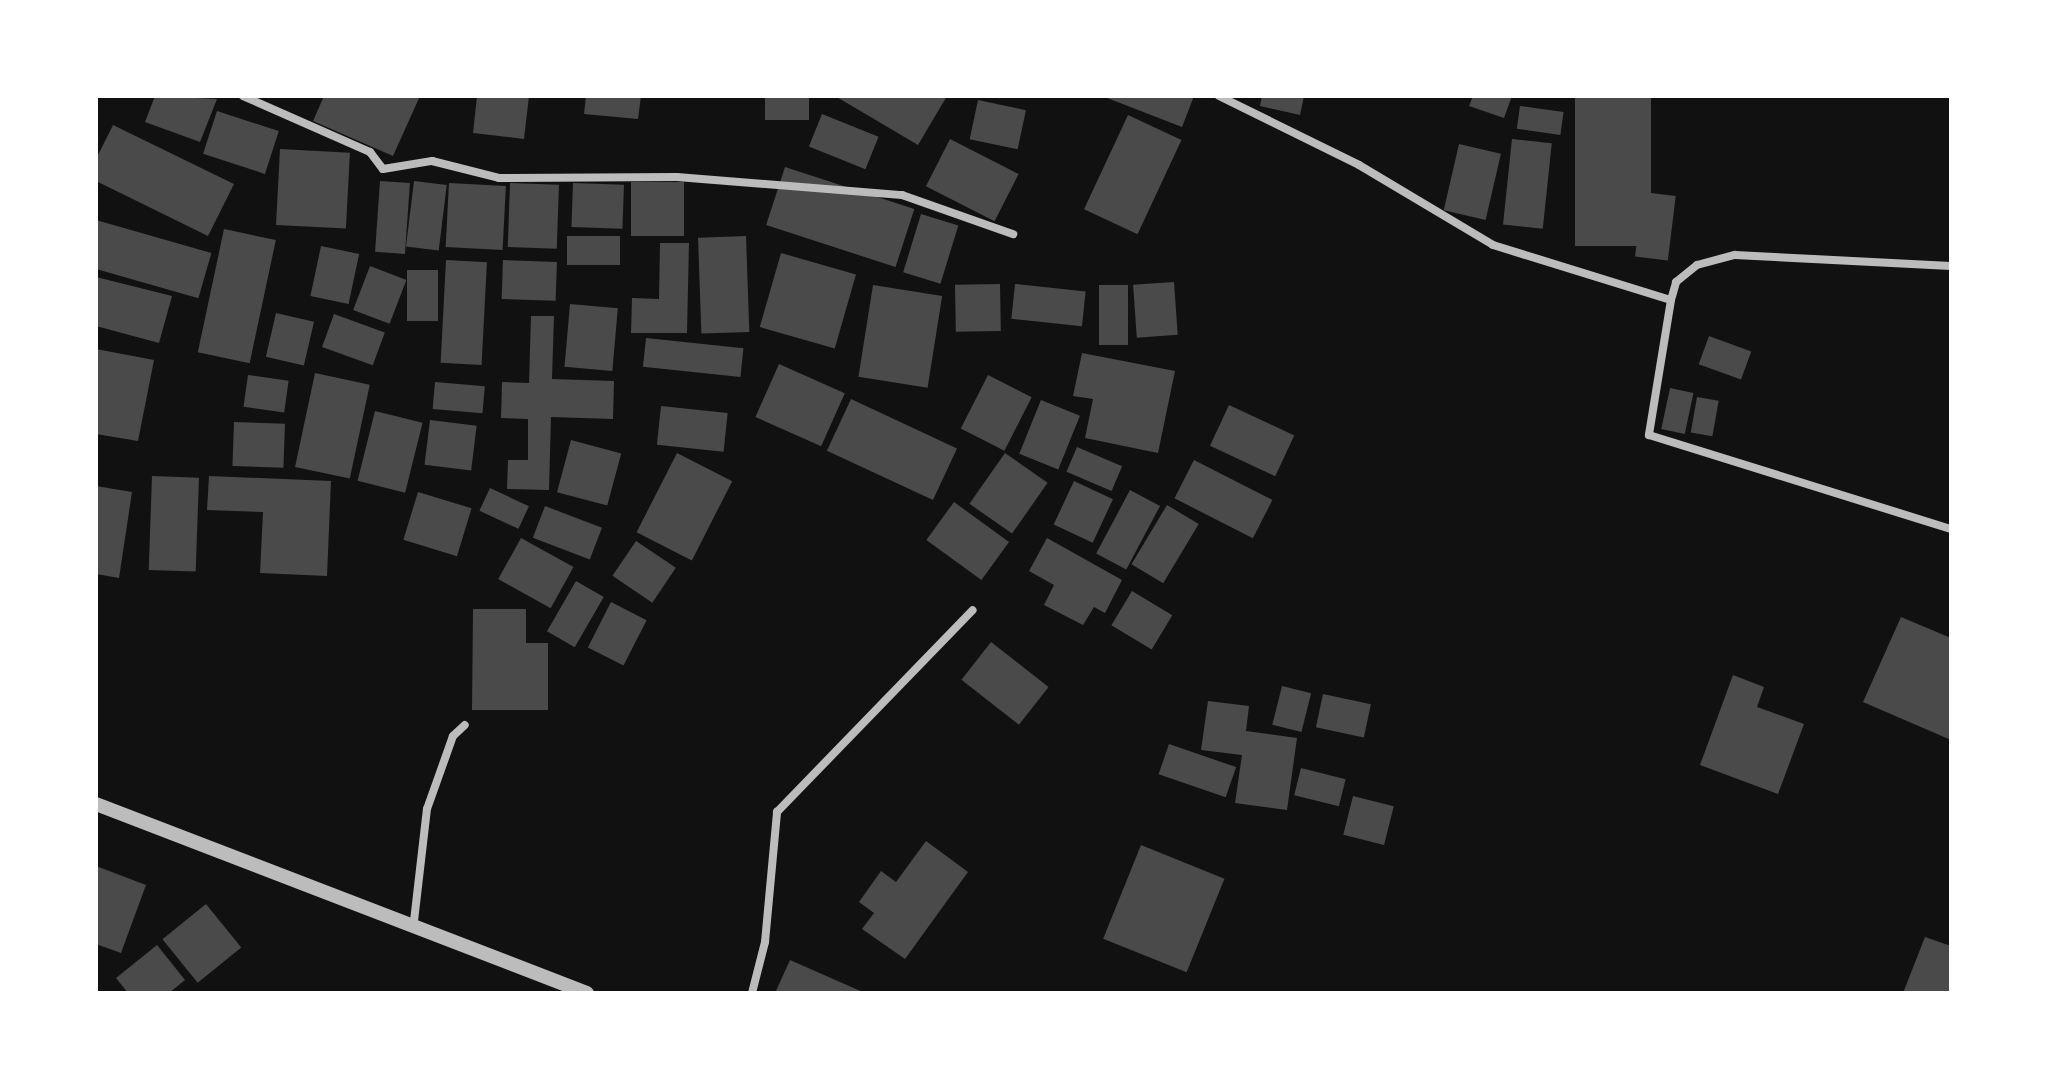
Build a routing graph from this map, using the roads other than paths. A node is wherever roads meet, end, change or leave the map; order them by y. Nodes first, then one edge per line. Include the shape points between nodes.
1 (243, 96) edge
2 (1219, 96) edge
3 (1013, 234) dead end
4 (1951, 266) edge
5 (1671, 300) junction
6 (1951, 529) edge
7 (973, 610) dead end
8 (465, 725) dead end
9 (96, 804) edge
10 (414, 921) junction
11 (587, 993) edge
12 (752, 993) edge

1 - 3 street via 370,152 383,169 405,171 432,161 499,178 677,177 902,195
2 - 5 street via 1359,165 1493,245
4 - 5 street via 1735,255 1697,265 1676,282
5 - 6 street via 1649,435
7 - 12 street via 777,812
8 - 10 street via 453,736 427,809
9 - 10 street
10 - 11 street

